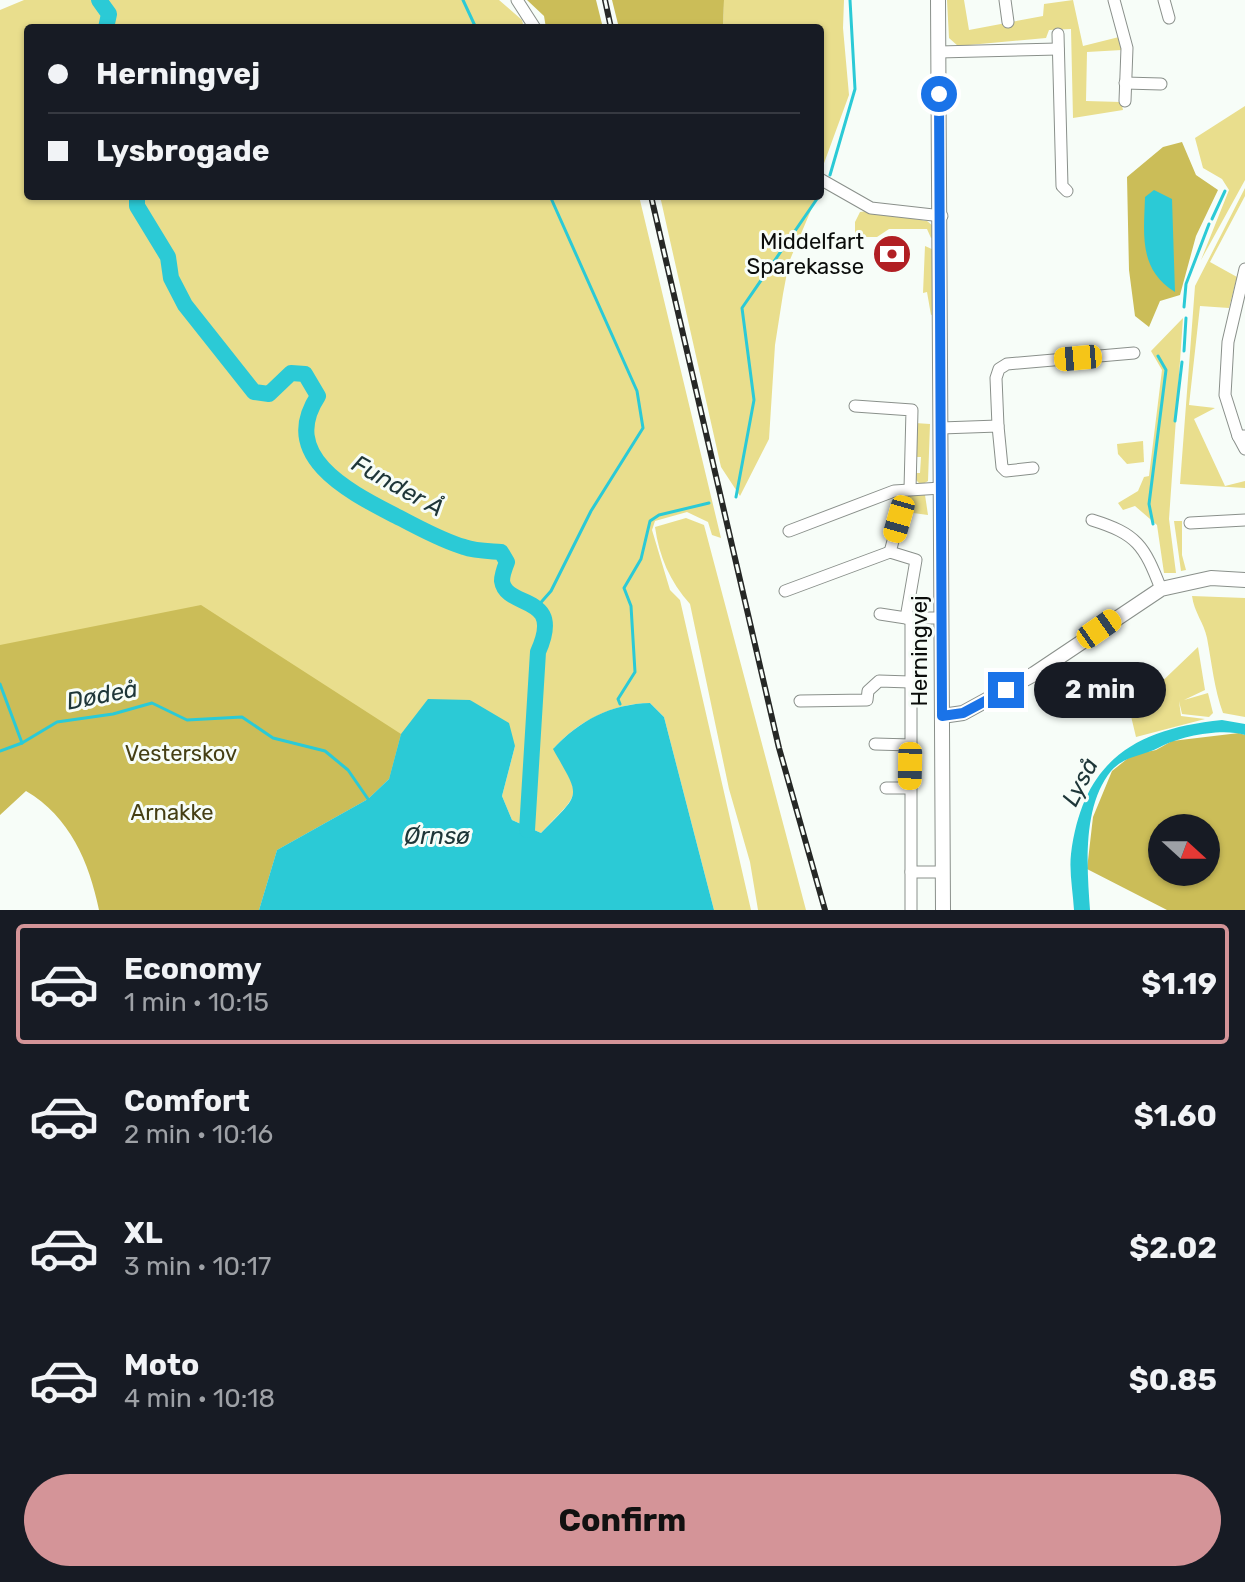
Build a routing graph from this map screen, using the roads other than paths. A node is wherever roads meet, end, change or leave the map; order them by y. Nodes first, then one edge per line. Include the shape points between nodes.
1 (517, 0) edge
2 (938, 0) edge
3 (1005, 0) edge
4 (1114, 0) edge
5 (1164, 0) edge
6 (1169, 18) dead end
7 (1008, 22) dead end
8 (532, 24) edge
9 (1058, 34) dead end
10 (1058, 49) junction
11 (939, 52) junction
12 (1125, 83) junction
13 (1161, 84) dead end
14 (1125, 101) dead end
15 (824, 181) edge
16 (1067, 191) dead end
17 (942, 216) junction
18 (1245, 269) edge
19 (1134, 353) dead end
20 (855, 406) dead end
21 (998, 426) junction
22 (941, 428) junction
23 (1242, 436) edge
24 (1245, 449) edge
25 (1033, 468) dead end
26 (941, 488) junction
27 (910, 489) junction
28 (899, 519) dead end
29 (1092, 520) dead end
30 (1245, 520) edge
31 (1190, 523) dead end
32 (789, 531) dead end
33 (890, 552) junction
34 (1245, 580) edge
35 (1161, 589) junction
36 (785, 591) dead end
37 (880, 614) dead end
38 (908, 618) junction
39 (941, 618) junction
40 (910, 682) junction
41 (800, 701) dead end
42 (942, 716) junction
43 (875, 744) dead end
44 (911, 745) junction
45 (886, 788) dead end
46 (910, 788) junction
47 (911, 872) junction
48 (943, 872) junction
49 (911, 910) edge
50 (943, 910) edge

1 - 8 street
2 - 11 street, Herningvej
3 - 7 street
4 - 12 street via 1127,48
5 - 6 street
9 - 10 street
10 - 11 street
10 - 16 street via 1062,186
11 - 17 street, Herningvej
12 - 13 street
12 - 14 street
15 - 17 street via 871,208
17 - 22 street, Herningvej
18 - 23 street via 1228,342 1225,395
19 - 21 street via 1007,364 996,378
20 - 27 street via 912,410
21 - 22 street
21 - 25 street via 1002,467
22 - 26 street, Herningvej
23 - 24 street
26 - 27 street
26 - 39 street, Herningvej
27 - 32 street
28 - 33 street
29 - 35 street via 1118,527 1139,543
30 - 31 street
33 - 36 street
33 - 38 street via 916,560
34 - 35 street via 1211,578
35 - 42 street via 1034,674 963,713
37 - 38 street
38 - 39 street
38 - 40 street
39 - 42 street, Herningvej
40 - 41 street via 879,681 867,700
40 - 44 street
42 - 48 street, Herningvej
43 - 44 street
44 - 46 street
45 - 46 street
46 - 47 street
47 - 48 street
47 - 49 street
48 - 50 street, Herningvej

